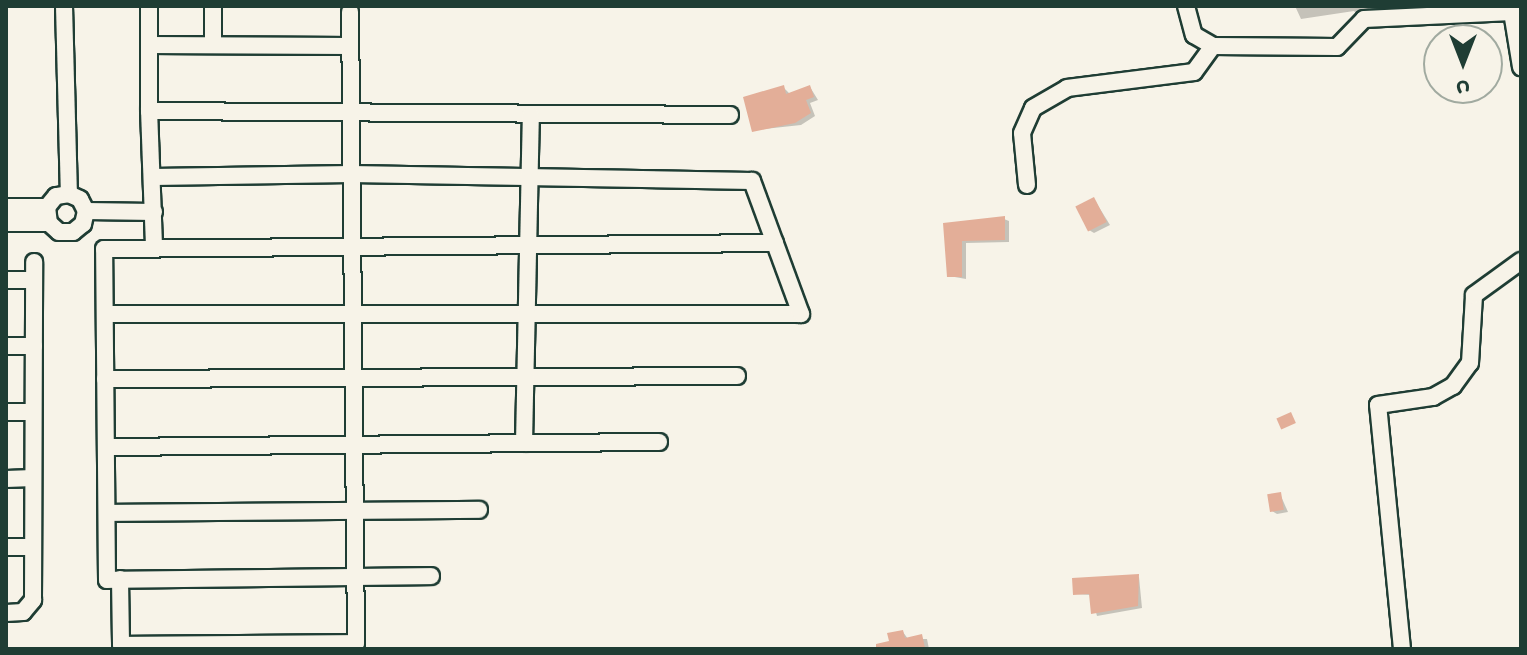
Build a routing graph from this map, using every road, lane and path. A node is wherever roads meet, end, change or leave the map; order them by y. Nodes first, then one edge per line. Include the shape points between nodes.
1 (64, 6) edge
2 (149, 6) edge
3 (213, 6) edge
4 (1186, 6) edge
5 (1512, 9) edge
6 (350, 12) dead end
7 (149, 45) junction
8 (213, 45) junction
9 (350, 46) junction
10 (1213, 46) junction
11 (1521, 67) edge
12 (149, 111) junction
13 (351, 115) junction
14 (531, 115) junction
15 (730, 115) dead end
16 (351, 174) junction
17 (153, 177) junction
18 (529, 180) junction
19 (1027, 185) dead end
20 (69, 194) junction
21 (6, 207) edge
22 (86, 211) junction
23 (154, 212) junction
24 (48, 215) junction
25 (6, 223) edge
26 (775, 243) junction
27 (528, 244) junction
28 (352, 245) junction
29 (154, 246) junction
30 (1521, 261) edge
31 (34, 262) dead end
32 (6, 280) edge
33 (34, 280) junction
34 (105, 314) junction
35 (353, 314) junction
36 (527, 314) junction
37 (6, 346) edge
38 (34, 346) junction
39 (737, 376) dead end
40 (525, 377) junction
41 (353, 378) junction
42 (105, 379) junction
43 (6, 412) edge
44 (33, 412) junction
45 (659, 442) dead end
46 (524, 443) junction
47 (354, 445) junction
48 (106, 447) junction
49 (33, 478) junction
50 (6, 479) edge
51 (479, 510) dead end
52 (355, 511) junction
53 (107, 513) junction
54 (6, 547) edge
55 (33, 547) junction
56 (355, 576) junction
57 (431, 576) dead end
58 (120, 579) junction
59 (6, 613) edge
60 (1402, 649) edge

1 - 20 street
2 - 7 street
3 - 8 street
4 - 10 street via 1194,35
5 - 10 street via 1364,19 1337,47
5 - 11 street
6 - 9 street
7 - 8 street
7 - 12 street
8 - 9 street
9 - 13 street
10 - 19 street via 1204,66 1194,72 1067,88 1033,108 1022,133
12 - 13 street
12 - 17 street
13 - 14 street
13 - 16 street
14 - 15 street
14 - 18 street
16 - 17 street
16 - 18 street
16 - 28 street
17 - 23 street
18 - 26 street via 752,181
18 - 27 street
20 - 22 street via 80,199
20 - 24 street via 56,196
21 - 24 street
22 - 23 street
22 - 24 street via 83,224 73,232 59,232
23 - 29 street
24 - 25 street
26 - 27 street
26 - 36 street via 801,314
27 - 28 street
27 - 36 street
28 - 29 street
28 - 35 street
29 - 34 street via 104,249
30 - 60 street via 1474,295 1470,363 1453,386 1433,397 1378,405
31 - 33 street
32 - 33 street
33 - 38 street
34 - 35 street
34 - 42 street
35 - 36 street
35 - 41 street
36 - 40 street
37 - 38 street
38 - 44 street
39 - 40 street
40 - 41 street
40 - 46 street
41 - 42 street
41 - 47 street
42 - 48 street
43 - 44 street
44 - 49 street
45 - 46 street
46 - 47 street
47 - 48 street
47 - 52 street
48 - 53 street
49 - 50 street
49 - 55 street
51 - 52 street
52 - 53 street
52 - 56 street
53 - 58 street via 107,580
54 - 55 street
55 - 59 street via 30,608
56 - 57 street
56 - 58 street
56 - 58 street via 356,643 121,645

